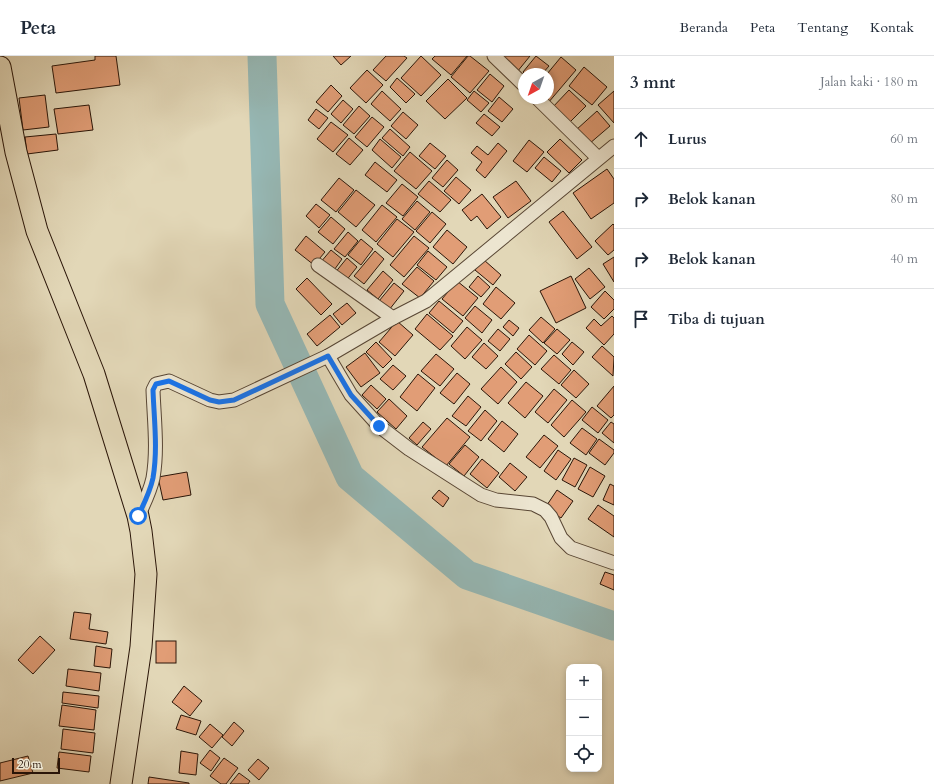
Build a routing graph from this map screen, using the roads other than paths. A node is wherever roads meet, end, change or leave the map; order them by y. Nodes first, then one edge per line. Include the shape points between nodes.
1 (494, 56) edge
2 (0, 67) edge
3 (518, 79) edge
4 (543, 104) edge
5 (614, 146) edge
6 (598, 158) junction
7 (318, 265) dead end
8 (393, 318) junction
9 (328, 356) junction
10 (138, 516) junction
11 (614, 563) edge
12 (121, 784) edge

1 - 3 street
2 - 10 main road via 16,152 37,231 94,374
4 - 6 street
5 - 6 street
6 - 8 street via 426,301
7 - 8 street
8 - 9 street
9 - 10 street via 234,400 210,400 169,381 155,386 153,478
9 - 11 street via 351,395 379,426 409,449 481,495 496,500 533,504 545,510 561,538 571,548
10 - 12 main road via 146,574 141,647

